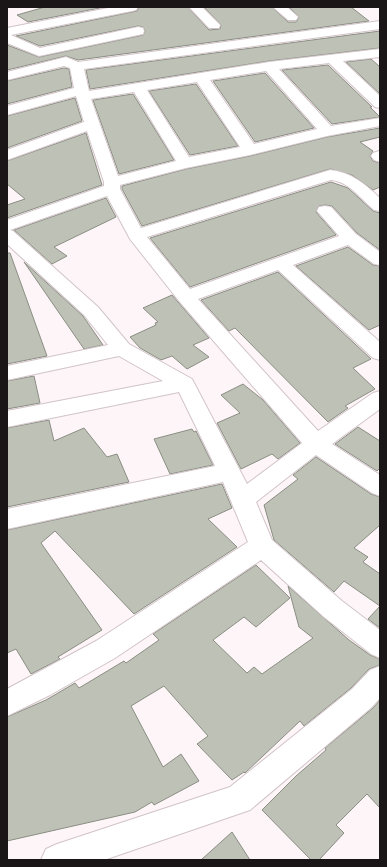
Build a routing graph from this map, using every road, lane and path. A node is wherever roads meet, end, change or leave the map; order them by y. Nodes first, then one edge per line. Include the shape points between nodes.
1 (195, 7) edge
2 (279, 7) edge
3 (123, 8) edge
4 (292, 17) dead end
5 (214, 25) dead end
6 (380, 25) edge
7 (138, 31) junction
8 (7, 32) edge
9 (7, 38) edge
10 (380, 53) edge
11 (158, 55) junction
12 (334, 59) junction
13 (76, 66) junction
14 (269, 66) junction
15 (7, 76) edge
16 (201, 77) junction
17 (138, 86) junction
18 (82, 93) junction
19 (380, 104) edge
20 (7, 112) edge
21 (380, 122) edge
22 (92, 124) junction
23 (327, 131) junction
24 (250, 150) junction
25 (7, 155) edge
26 (185, 163) junction
27 (112, 185) junction
28 (377, 200) edge
29 (325, 211) dead end
30 (7, 226) edge
31 (7, 235) edge
32 (136, 236) junction
33 (350, 238) junction
34 (380, 260) edge
35 (280, 263) junction
36 (186, 297) junction
37 (122, 349) junction
38 (380, 353) edge
39 (7, 373) edge
40 (185, 384) junction
41 (380, 398) edge
42 (7, 419) edge
43 (316, 444) junction
44 (229, 472) junction
45 (380, 487) edge
46 (243, 499) junction
47 (7, 519) edge
48 (262, 546) junction
49 (380, 646) edge
50 (380, 679) edge
51 (7, 703) edge
52 (56, 860) edge

1 - 5 street
2 - 4 street
3 - 7 street
3 - 8 street
6 - 11 street
7 - 9 street via 39,52
7 - 11 street
10 - 12 street
11 - 13 street
12 - 14 street
12 - 19 street
13 - 15 street via 66,61
13 - 18 street
14 - 16 street
14 - 23 street
16 - 17 street
16 - 24 street
17 - 18 street
17 - 26 street
18 - 20 street
18 - 22 street
21 - 23 street
22 - 25 street
22 - 27 street
23 - 24 street
24 - 26 street
26 - 27 street
27 - 30 street
27 - 32 street
28 - 32 street via 346,178 330,175
29 - 33 street
31 - 37 street via 91,311
32 - 36 street
33 - 34 street
33 - 35 street
35 - 36 street
35 - 38 street
36 - 43 street
37 - 39 street
37 - 40 street
40 - 42 street
40 - 44 street
41 - 43 street
43 - 45 street
43 - 46 street
44 - 46 street
44 - 47 street
46 - 48 street
48 - 49 street via 333,609
48 - 51 street via 146,624 42,687
50 - 52 street via 362,698 239,799

